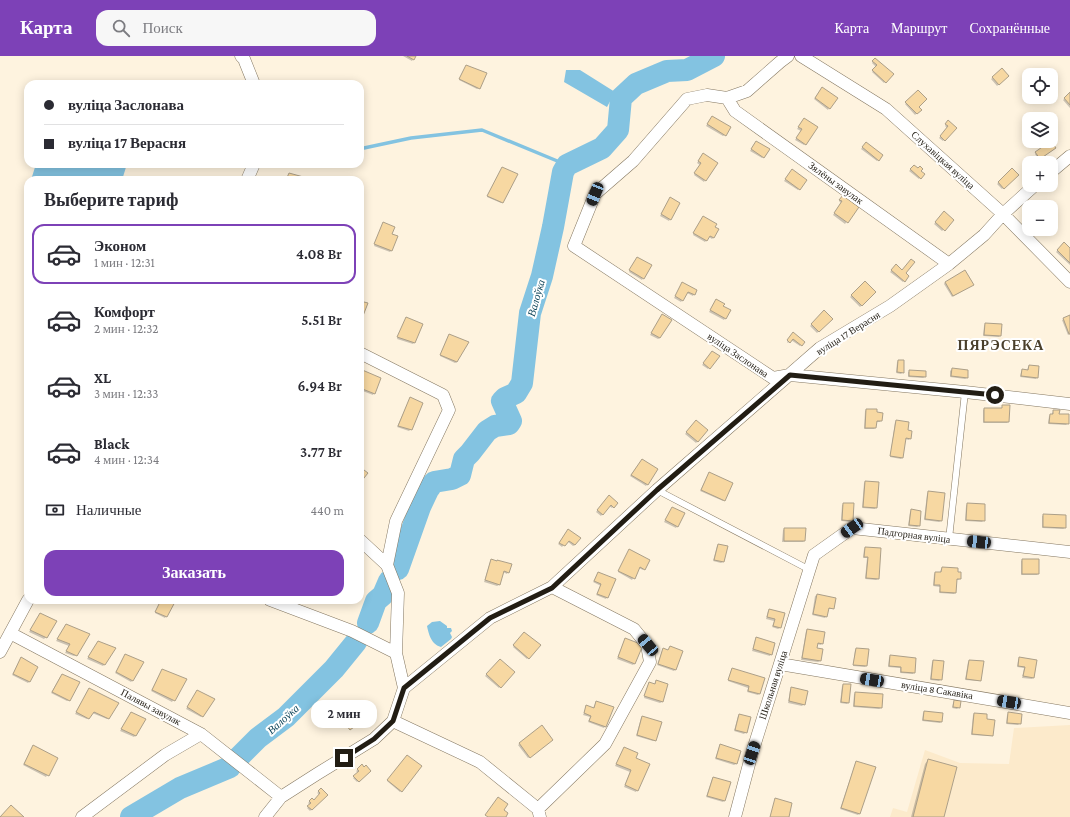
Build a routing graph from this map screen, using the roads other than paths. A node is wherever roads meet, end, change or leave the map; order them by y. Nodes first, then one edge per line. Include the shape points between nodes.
1 (241, 56) edge
2 (788, 56) edge
3 (801, 56) edge
4 (252, 80) edge
5 (727, 98) junction
6 (1070, 156) edge
7 (1058, 166) edge
8 (1027, 192) edge
9 (1003, 214) junction
10 (949, 264) junction
11 (1070, 282) edge
12 (364, 355) edge
13 (790, 375) junction
14 (965, 392) junction
15 (1070, 404) edge
16 (657, 490) junction
17 (949, 539) junction
18 (364, 544) edge
19 (1070, 552) edge
20 (814, 554) joint
21 (387, 565) junction
22 (810, 570) junction
23 (552, 588) junction
24 (26, 604) edge
25 (281, 604) edge
26 (10, 633) junction
27 (0, 652) edge
28 (396, 653) junction
29 (780, 664) junction
30 (404, 688) junction
31 (1070, 713) edge
32 (393, 721) junction
33 (201, 734) junction
34 (281, 797) junction
35 (539, 813) edge
36 (82, 817) edge
37 (265, 817) edge
38 (735, 817) edge

1 - 4 street
2 - 5 street via 747,91
3 - 9 street, Слухавіцкая вуліца via 886,109
5 - 10 street, Зялёны завулак via 735,111
5 - 13 street, вуліца Заслонава via 707,95 687,99 633,161 595,194 574,246 773,378
6 - 7 street
8 - 9 street, вуліца 17 Верасня
9 - 10 street, вуліца 17 Верасня via 984,235
9 - 11 street, Слухавіцкая вуліца
10 - 13 street, вуліца 17 Верасня via 890,306 820,348
12 - 21 street via 443,395 449,410 396,521
13 - 14 street, вуліца Заслонава
13 - 16 street, вуліца 17 Верасня
14 - 15 street, вуліца Заслонава
14 - 17 lane
16 - 22 lane
16 - 23 street, вуліца 17 Верасня
17 - 19 street, Падгорная вуліца
17 - 20 street, Падгорная вуліца via 852,528
18 - 21 street
20 - 22 street, Школьная вуліца
21 - 28 street via 398,592
22 - 29 street, Школьная вуліца
23 - 30 street, вуліца 17 Верасня via 490,618
23 - 35 street via 634,629 648,645 650,662 605,744
24 - 26 street
25 - 28 street via 352,631
26 - 27 street
26 - 33 street, Палявы завулак
28 - 30 street
29 - 31 street, вуліца 8 Сакавіка
29 - 38 street, Школьная вуліца
30 - 32 street
32 - 34 street via 374,739
32 - 35 street via 480,762
33 - 34 street, Палявы завулак
33 - 36 street via 165,755
34 - 37 street

